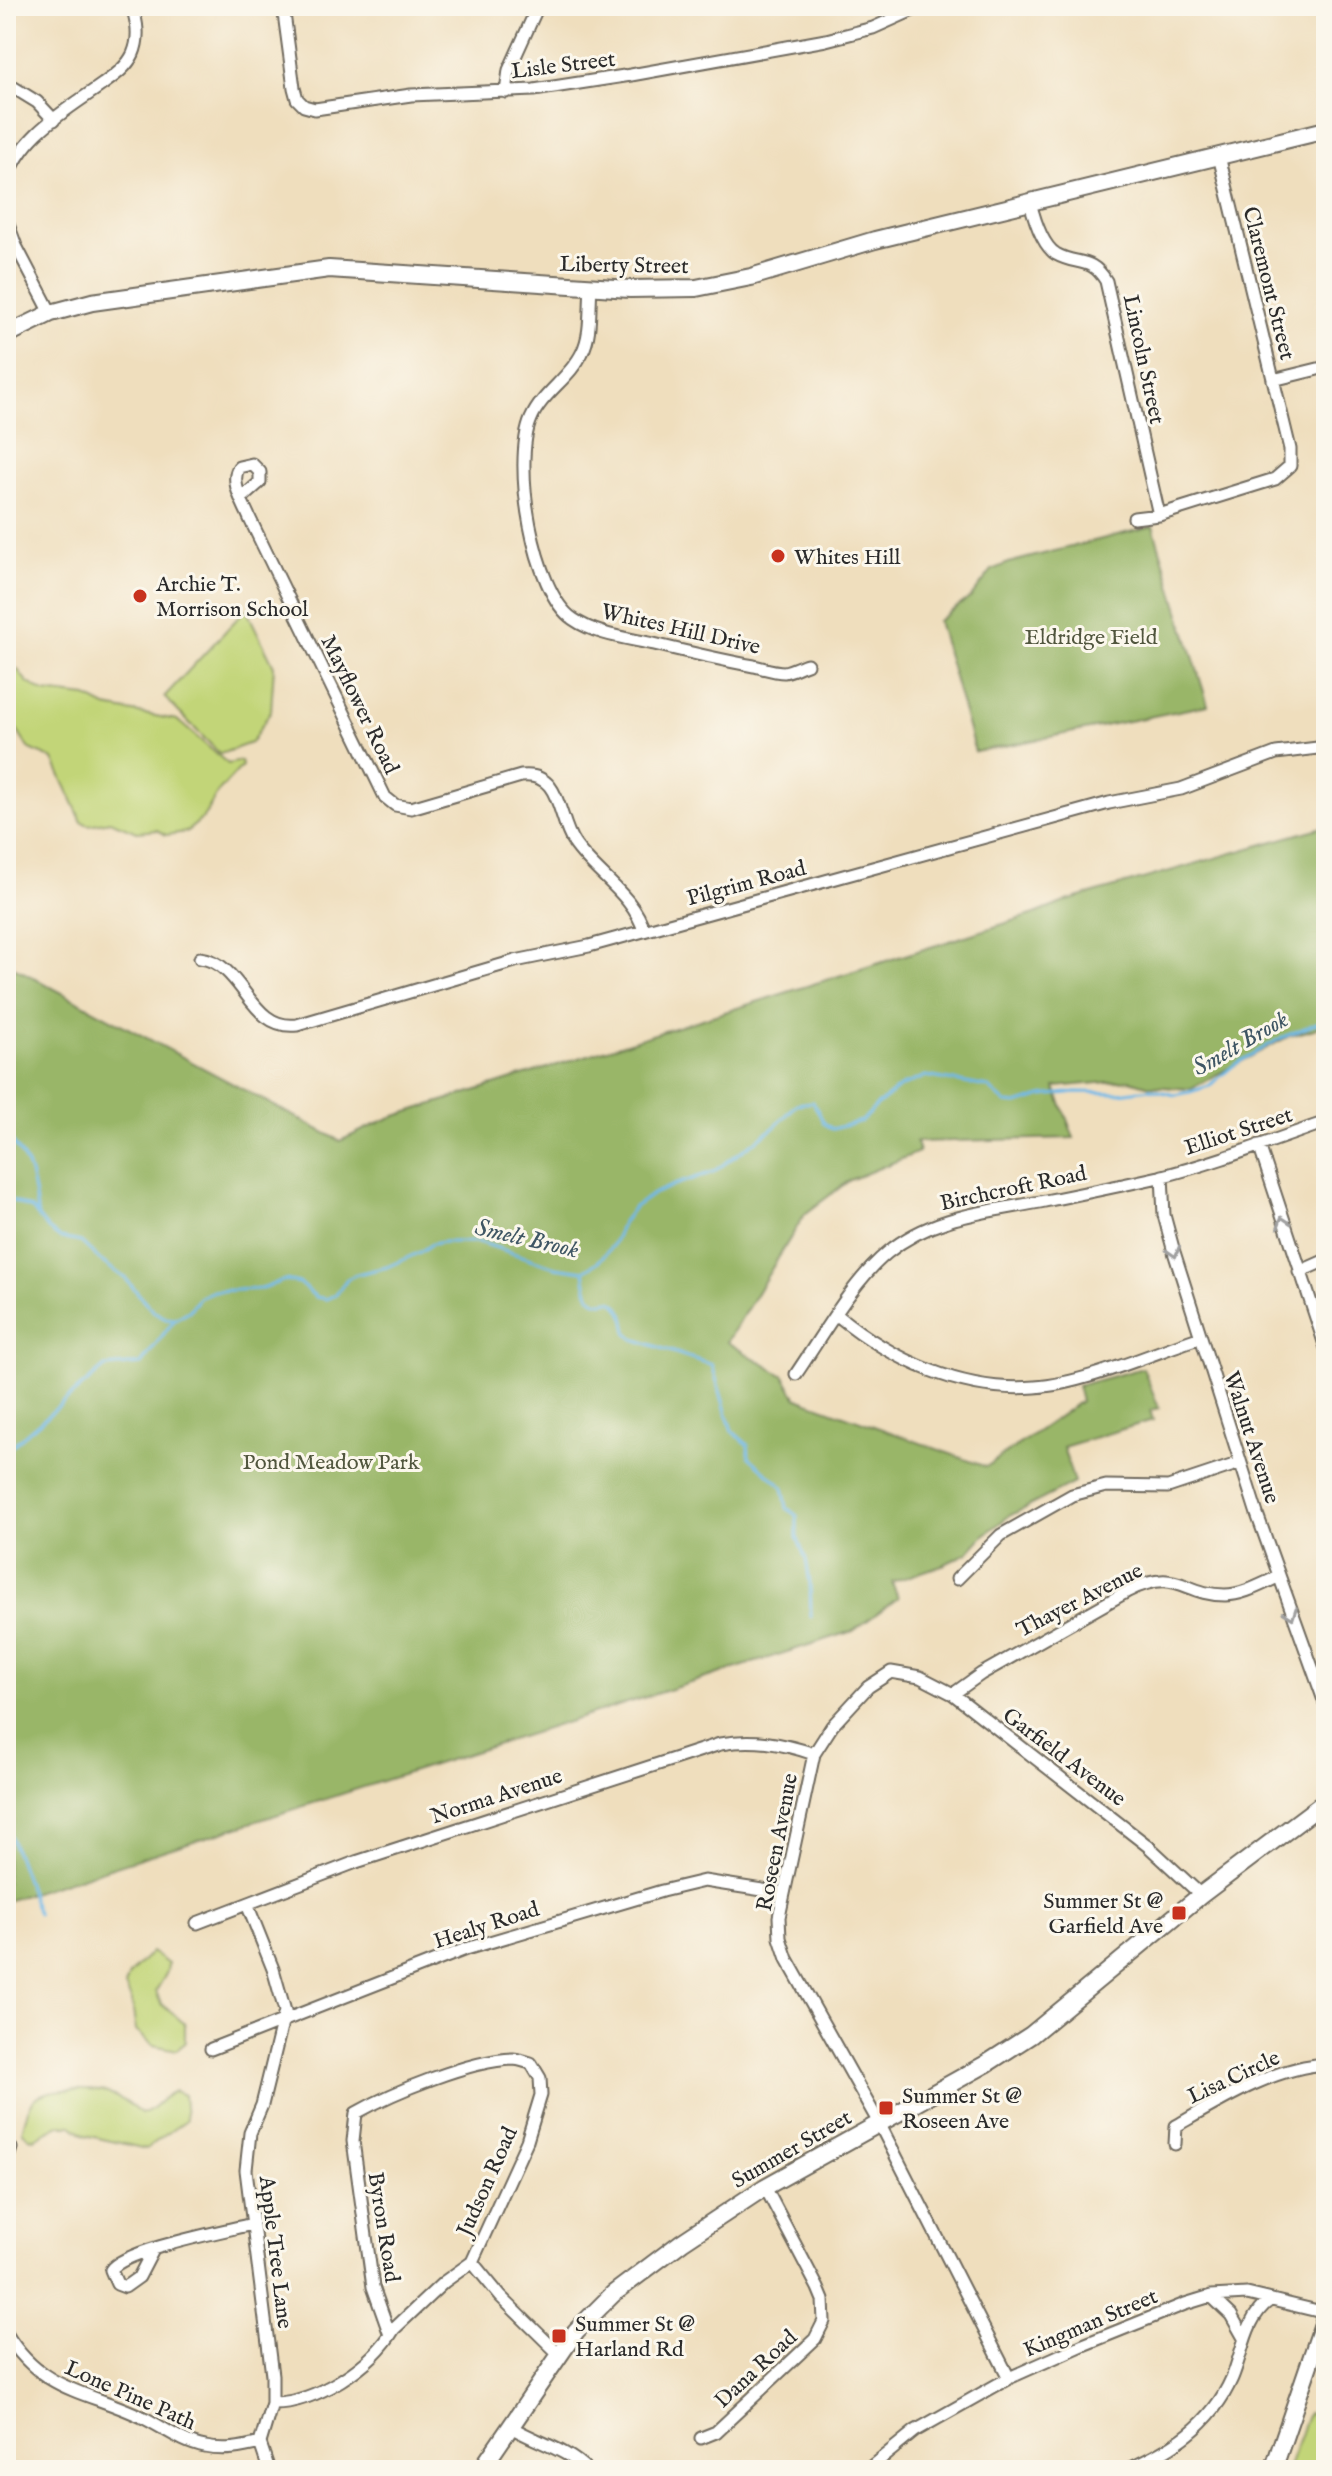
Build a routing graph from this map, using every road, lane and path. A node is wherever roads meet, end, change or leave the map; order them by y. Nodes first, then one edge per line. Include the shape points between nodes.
1 (132, 6) edge
2 (283, 6) edge
3 (538, 6) edge
4 (922, 6) edge
5 (898, 11) edge
6 (6, 83) edge
7 (506, 92) junction
8 (54, 120) junction
9 (1326, 130) edge
10 (1219, 156) junction
11 (6, 183) edge
12 (1030, 202) junction
13 (6, 219) edge
14 (591, 287) junction
15 (51, 313) junction
16 (6, 335) edge
17 (1326, 367) edge
18 (1273, 380) junction
19 (242, 498) junction
20 (1159, 515) junction
21 (1134, 518) dead end
22 (807, 664) dead end
23 (1326, 747) edge
24 (644, 931) junction
25 (200, 958) dead end
26 (1326, 1122) edge
27 (1259, 1145) junction
28 (1162, 1176) junction
29 (1326, 1260) edge
30 (1299, 1272) junction
31 (837, 1315) junction
32 (1201, 1337) junction
33 (1326, 1348) edge
34 (796, 1374) dead end
35 (1240, 1463) junction
36 (1278, 1577) junction
37 (957, 1579) dead end
38 (891, 1672) joint
39 (953, 1694) junction
40 (1326, 1706) edge
41 (814, 1754) junction
42 (1326, 1801) edge
43 (782, 1893) junction
44 (1201, 1895) junction
45 (247, 1904) junction
46 (197, 1923) dead end
47 (282, 2022) junction
48 (211, 2049) dead end
49 (1326, 2064) edge
50 (355, 2123) joint
51 (879, 2123) junction
52 (1175, 2144) dead end
53 (11, 2148) dead end
54 (6, 2164) edge
55 (765, 2187) junction
56 (252, 2224) junction
57 (153, 2250) dead end
58 (472, 2262) junction
59 (1211, 2296) junction
60 (1270, 2300) junction
61 (1326, 2314) edge
62 (6, 2333) edge
63 (390, 2335) junction
64 (1244, 2338) junction
65 (559, 2354) junction
66 (1009, 2378) junction
67 (272, 2403) junction
68 (511, 2427) junction
69 (701, 2438) dead end
70 (260, 2443) junction
71 (269, 2470) edge
72 (481, 2470) edge
73 (587, 2470) edge
74 (867, 2470) edge
75 (1127, 2470) edge
76 (1273, 2470) edge

1 - 8 street via 137,35 130,61
2 - 7 street, Lisle Street via 294,88 297,99 309,108 411,95
3 - 7 street via 509,70
4 - 5 street, Lisle Street
5 - 7 street, Lisle Street via 865,30 816,43
6 - 8 street
8 - 11 street via 25,144
9 - 10 main road, Liberty Street
10 - 12 main road, Liberty Street
10 - 18 street, Claremont Street
12 - 14 main road, Liberty Street via 719,284 665,290
12 - 20 street, Lincoln Street via 1051,249 1089,263 1106,281
13 - 15 street
14 - 15 main road, Liberty Street via 329,269 119,297
14 - 22 street, Whites Hill Drive via 584,349 538,406 524,450 531,519 542,570 555,598 571,618 594,630 785,672
15 - 16 main road, Liberty Street
17 - 18 street
18 - 20 street, Claremont Street via 1290,466 1275,479
19 - 19 street, Mayflower Road via 235,472 252,464 260,472 259,484
19 - 24 street, Mayflower Road via 385,797 411,808 521,776 544,779 574,844 635,911
20 - 21 street
23 - 24 street, Pilgrim Road via 1276,753 1181,789 1109,803
24 - 25 street, Pilgrim Road via 515,961 290,1026 266,1018 223,966
26 - 27 street, Elliot Street
27 - 28 street, Elliot Street
30 -> 27 street
28 - 31 street, Birchcroft Road via 937,1223 885,1254
28 -> 32 street, Walnut Avenue via 1164,1215
29 - 30 street
30 - 33 street
31 - 32 street via 880,1346 937,1373 1010,1387 1066,1382
31 - 34 street, Birchcroft Road
32 - 35 street, Walnut Avenue
35 - 36 street, Walnut Avenue
35 - 37 street via 1168,1487 1106,1486 1072,1495 1001,1535
36 - 39 street, Thayer Avenue via 1223,1595 1173,1581 1151,1581
36 -> 40 street, Walnut Avenue
38 - 39 street, Garfield Avenue via 920,1677
38 - 41 street, Roseen Avenue via 868,1687
39 - 44 street, Garfield Avenue via 1148,1846
41 - 43 street, Roseen Avenue
41 - 45 street, Norma Avenue via 776,1743 720,1744 427,1838
42 - 44 main road, Summer Street
43 - 47 street, Healy Road via 704,1881 662,1891 466,1949
43 - 51 street, Roseen Avenue via 780,1938 787,1959
44 - 51 main road, Summer Street via 1031,2035
45 - 46 street, Norma Avenue
45 - 47 street, Apple Tree Lane via 282,1996
47 - 48 street, Healy Road
47 - 56 street, Apple Tree Lane via 250,2133 246,2170
49 - 52 street, Lisa Circle via 1282,2073 1196,2115 1176,2126
50 - 58 street, Judson Road via 356,2113 368,2106 443,2076 515,2059 531,2063 540,2078 541,2095 527,2141
50 - 63 street, Byron Road via 373,2287
51 - 55 main road, Summer Street
51 - 66 street, Kingman Street
53 - 54 street
55 - 65 main road, Summer Street via 613,2294
55 - 69 street, Dana Road via 823,2300 822,2330 716,2432
56 - 57 street
56 - 67 street, Apple Tree Lane
58 - 63 street, Judson Road
58 - 65 street
59 - 60 street, Kingman Street via 1247,2294
59 - 64 street
59 - 66 street, Kingman Street
60 - 61 street, Kingman Street
60 - 64 street
61 - 76 main road
62 - 70 street, Lone Pine Path via 48,2379 183,2440 218,2449
63 - 67 street, Judson Road via 357,2369 309,2398
64 - 75 street via 1232,2378 1209,2417 1175,2446
65 - 68 main road, Summer Street
66 - 74 street via 915,2431
67 - 70 street, Apple Tree Lane
68 - 72 main road, Summer Street
68 - 73 street
70 - 71 street

